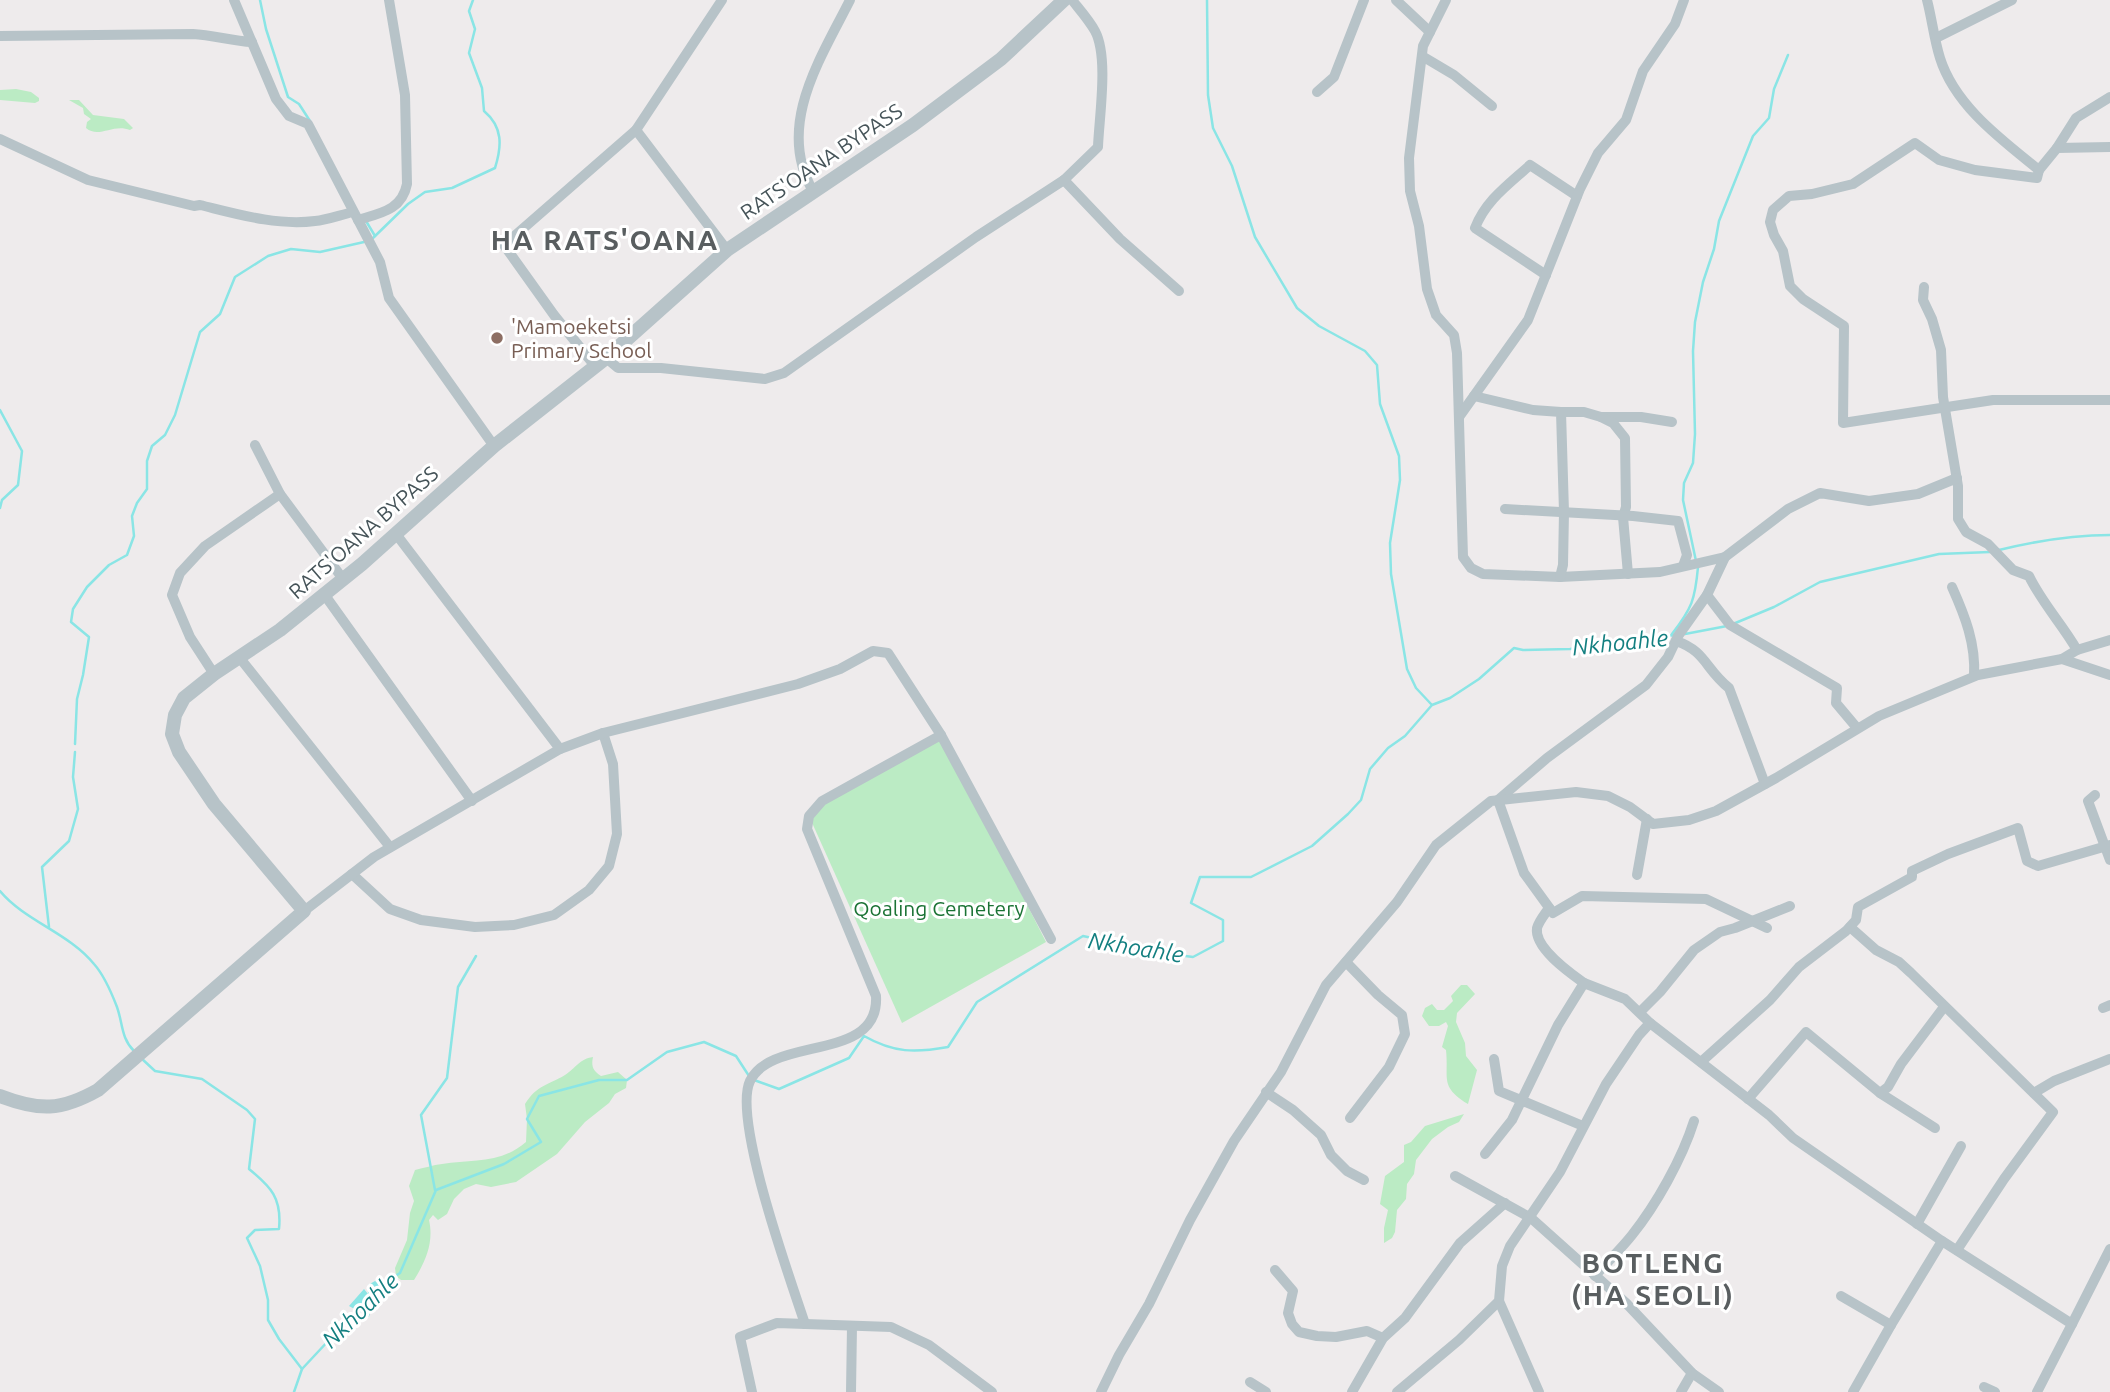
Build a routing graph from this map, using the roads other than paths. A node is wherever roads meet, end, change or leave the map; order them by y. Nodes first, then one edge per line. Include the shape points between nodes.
1 (234, 0) edge
2 (389, 0) edge
3 (722, 0) edge
4 (850, 0) edge
5 (1064, 0) edge
6 (1072, 0) edge
7 (1364, 0) edge
8 (1396, 0) edge
9 (1446, 0) edge
10 (1684, 0) edge
11 (1927, 0) edge
12 (2012, 0) edge
13 (1430, 32) junction
14 (0, 36) edge
15 (1936, 38) junction
16 (251, 42) junction
17 (1422, 56) junction
18 (1317, 92) dead end
19 (2110, 97) edge
20 (1492, 106) dead end
21 (636, 131) junction
22 (0, 139) edge
23 (2110, 146) edge
24 (2057, 148) junction
25 (2039, 170) junction
26 (1064, 180) junction
27 (813, 191) junction
28 (1577, 196) junction
29 (356, 216) junction
30 (727, 250) junction
31 (1546, 275) junction
32 (1924, 287) dead end
33 (1179, 291) dead end
34 (601, 362) junction
35 (1474, 396) junction
36 (2110, 400) edge
37 (1945, 407) junction
38 (1561, 412) junction
39 (1459, 417) junction
40 (1601, 417) junction
41 (1672, 422) dead end
42 (255, 445) dead end
43 (494, 446) junction
44 (1957, 478) junction
45 (281, 494) junction
46 (1505, 509) dead end
47 (1564, 512) junction
48 (1623, 517) junction
49 (396, 534) junction
50 (1725, 557) junction
51 (1682, 566) junction
52 (1628, 573) junction
53 (1560, 578) junction
54 (343, 579) junction
55 (1952, 587) dead end
56 (324, 594) junction
57 (1707, 595) junction
58 (2110, 640) edge
59 (1676, 641) junction
60 (2077, 650) junction
61 (239, 657) junction
62 (2062, 659) junction
63 (214, 674) junction
64 (2110, 675) edge
65 (1974, 676) junction
66 (1857, 729) junction
67 (603, 733) junction
68 (941, 735) junction
69 (560, 749) junction
70 (1765, 784) junction
71 (2095, 794) dead end
72 (1498, 800) junction
73 (472, 801) junction
74 (1647, 819) junction
75 (2107, 846) edge
76 (390, 848) junction
77 (2110, 860) edge
78 (352, 874) junction
79 (1637, 875) dead end
80 (1790, 906) dead end
81 (1549, 908) junction
82 (304, 911) junction
83 (1753, 920) junction
84 (1850, 927) junction
85 (1768, 928) dead end
86 (1051, 939) dead end
87 (1346, 962) junction
88 (1584, 983) junction
89 (1944, 1007) junction
90 (1640, 1012) junction
91 (1650, 1023) junction
92 (1494, 1059) dead end
93 (2110, 1059) edge
94 (1701, 1062) junction
95 (1266, 1092) junction
96 (1880, 1093) junction
97 (2034, 1093) junction
98 (0, 1096) edge
99 (1748, 1099) junction
100 (1522, 1101) junction
101 (1350, 1118) dead end
102 (1694, 1121) dead end
103 (1583, 1126) junction
104 (1936, 1128) dead end
105 (1961, 1146) dead end
106 (1485, 1154) dead end
107 (1454, 1177) dead end
108 (1364, 1180) dead end
109 (1506, 1203) junction
110 (1531, 1217) junction
111 (1917, 1224) junction
112 (1942, 1241) junction
113 (2110, 1249) edge
114 (1957, 1250) junction
115 (1275, 1270) dead end
116 (1595, 1276) junction
117 (1841, 1296) dead end
118 (1499, 1301) junction
119 (805, 1324) junction
120 (2072, 1324) junction
121 (1891, 1325) junction
122 (852, 1326) junction
123 (1383, 1338) junction
124 (1692, 1373) junction
125 (1250, 1381) dead end
126 (752, 1392) edge
127 (851, 1392) edge
128 (992, 1392) edge
129 (1101, 1392) edge
130 (1266, 1392) edge
131 (1352, 1392) edge
132 (1397, 1392) edge
133 (1539, 1392) edge
134 (1681, 1392) edge
135 (1719, 1392) edge
136 (1853, 1392) edge
137 (2037, 1392) edge

1 - 16 street
2 - 29 street via 405,95 407,184 399,204 380,214
3 - 21 street
4 - 27 street via 802,103 800,149
5 - 27 street, RATS'OANA BYPASS via 992,66
6 - 26 street via 1096,32 1102,52 1101,97 1098,147
7 - 18 street via 1334,77
8 - 13 street
9 - 13 street
10 - 28 street via 1675,24 1643,71 1626,120 1598,153
11 - 15 street
12 - 15 street
13 - 17 street
14 - 16 street via 193,34
15 - 25 street via 1952,82 1970,107 1994,134
16 - 29 street via 276,99 289,116 308,124
17 - 20 street
17 - 39 street via 1409,158 1410,191 1427,289 1436,315 1454,335
19 - 24 street via 2077,117
21 - 30 street
21 - 34 street via 504,245 554,315
22 - 29 street via 88,180 194,206 291,222
23 - 24 street
24 - 25 street
25 - 37 street via 2038,178 1975,170 1939,160 1915,143 1853,184 1790,196 1773,209 1770,222 1783,251 1790,286 1844,326 1843,422
26 - 33 street via 1120,239
26 - 34 street via 784,373 765,379 618,368
27 - 30 street, RATS'OANA BYPASS
28 - 31 street
28 - 31 street via 1530,165 1481,212 1475,228
29 - 43 street via 380,262 389,298
30 - 34 street, RATS'OANA BYPASS
31 - 35 street via 1528,320
32 - 37 street via 1923,300 1941,350
34 - 43 street, RATS'OANA BYPASS
35 - 38 street
35 - 39 street
36 - 37 street via 1993,400
37 - 44 street
38 - 40 street
38 - 47 street
39 - 53 street via 1463,557 1483,574
40 - 41 street
40 - 48 street via 1625,438
42 - 45 street
43 - 49 street, RATS'OANA BYPASS
44 - 50 street via 1918,494 1869,500 1819,493 1788,509
44 - 60 street via 1958,519 1966,533 1988,544 2013,570 2029,576
45 - 54 street
45 - 63 street via 205,546 180,573 172,595 190,637
46 - 47 street
47 - 48 street
47 - 53 street
48 - 51 street via 1678,521 1687,555
48 - 52 street
49 - 54 street, RATS'OANA BYPASS
49 - 69 street
50 - 51 street
50 - 57 street
51 - 52 street
52 - 53 street
54 - 56 street, RATS'OANA BYPASS
55 - 65 street via 1971,636
56 - 61 street, RATS'OANA BYPASS
56 - 73 street
57 - 59 street
57 - 66 street via 1730,625 1837,688 1836,703
58 - 60 street
59 - 70 street via 1692,646 1729,688
59 - 72 street via 1646,685
60 - 62 street
61 - 63 street, RATS'OANA BYPASS
61 - 76 street
62 - 64 street
62 - 65 street
63 - 82 street, RATS'OANA BYPASS via 184,698 172,734 214,804
65 - 66 street
66 - 70 street
67 - 68 street via 798,684 873,651 888,653
67 - 69 street
67 - 78 street via 613,764 617,834 609,866 589,890 554,915 514,925 475,927 421,920 390,909
68 - 86 street
68 - 119 street via 822,801 809,816 807,829 877,1005 870,1021 849,1038 768,1062 747,1091 752,1140 770,1221
69 - 73 street
70 - 74 street via 1689,820 1653,824
71 - 75 street via 2088,801
72 - 74 street via 1576,792 1608,796
72 - 81 street via 1524,873
72 - 87 street via 1436,845 1397,902
73 - 76 street
74 - 79 street
75 - 77 street
75 - 84 street via 2032,865 2024,855 2018,828 1912,871 1912,877 1858,907
76 - 78 street
78 - 82 street
80 - 83 street
81 - 83 street via 1553,913 1582,896 1706,899
81 - 88 street via 1537,929 1538,939
82 - 98 street via 98,1090 75,1103 40,1107
83 - 85 street
83 - 90 street via 1720,932 1694,950
84 - 89 street via 1876,950 1899,962
84 - 94 street via 1799,967 1770,1000
87 - 95 street via 1326,985
87 - 101 street via 1402,1015 1405,1034 1389,1067
88 - 90 street via 1625,999
88 - 100 street
89 - 96 street
89 - 97 street
90 - 91 street
91 - 94 street
91 - 103 street via 1606,1084
92 - 100 street via 1499,1091
93 - 97 street
94 - 99 street
95 - 108 street via 1321,1135 1331,1155
95 - 129 street via 1190,1220
96 - 99 street via 1806,1032
96 - 104 street
97 - 114 street via 2053,1112
99 - 111 street via 1793,1138
100 - 103 street
100 - 106 street
102 - 116 street via 1643,1219
103 - 110 street
105 - 111 street
107 - 109 street
109 - 110 street
109 - 123 street via 1460,1244 1405,1318
110 - 116 street
110 - 118 street via 1502,1266
111 - 112 street
112 - 114 street
112 - 121 street
113 - 120 street
114 - 120 street
115 - 123 street via 1293,1291 1288,1313 1299,1332 1336,1338 1367,1331
116 - 124 street via 1656,1332
117 - 121 street
118 - 132 street
118 - 133 street
119 - 122 street
119 - 126 street via 777,1323 740,1338
120 - 137 street
121 - 136 street
122 - 127 street
122 - 128 street via 891,1327 948,1358
123 - 131 street
124 - 134 street
124 - 135 street
125 - 130 street

